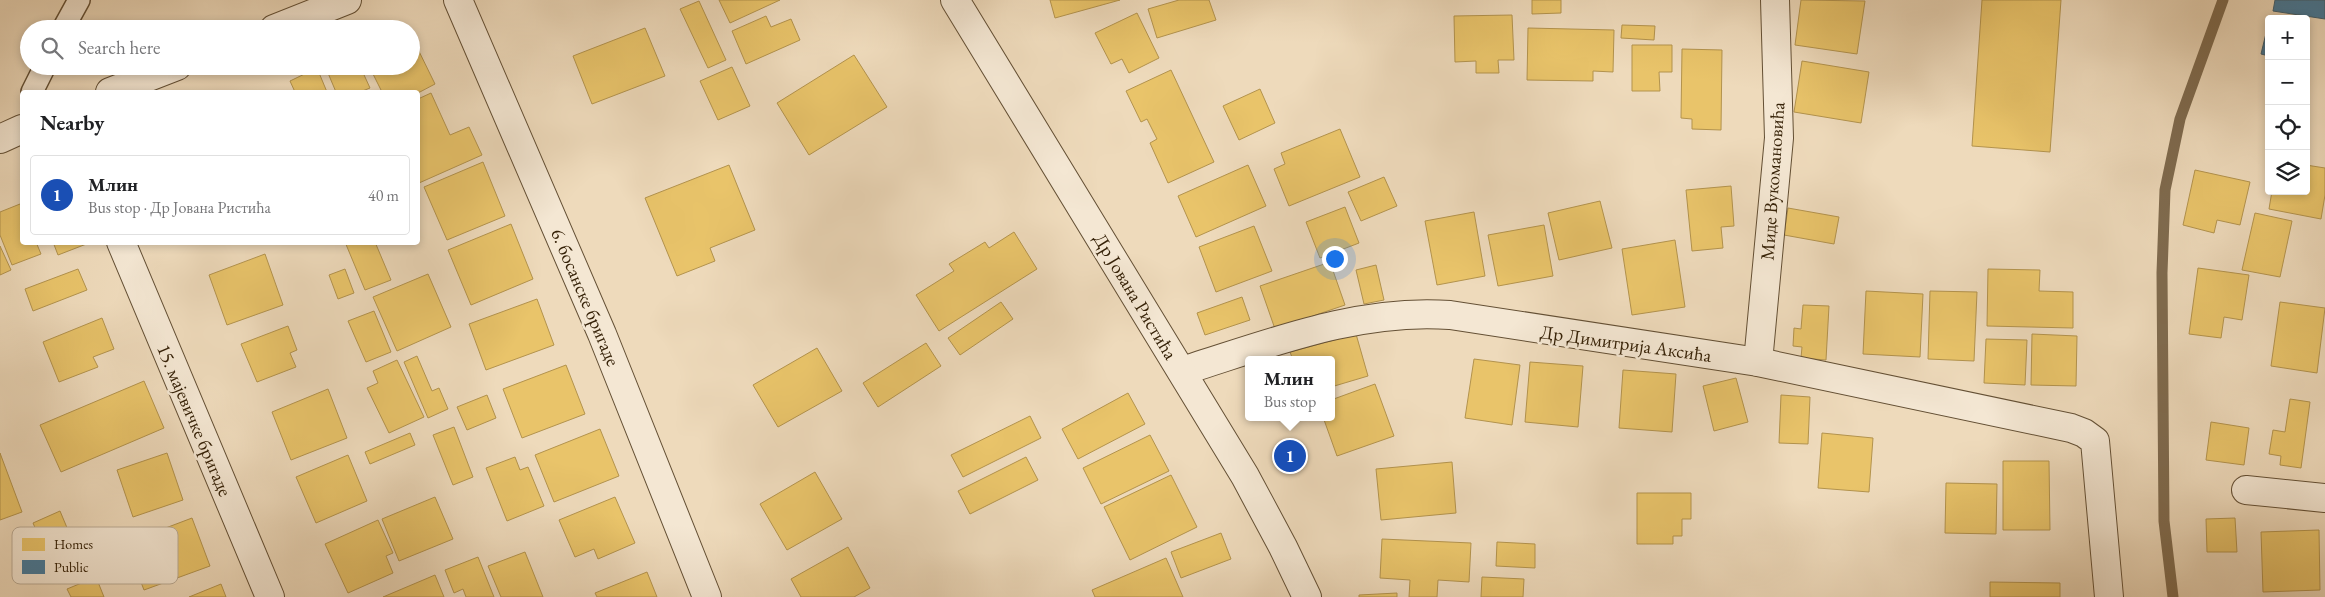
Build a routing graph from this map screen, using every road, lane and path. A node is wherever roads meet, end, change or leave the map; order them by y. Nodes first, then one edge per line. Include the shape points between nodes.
1 (79, 0) edge
2 (347, 0) edge
3 (458, 0) edge
4 (955, 0) edge
5 (1775, 0) edge
6 (68, 20) edge
7 (297, 20) edge
8 (40, 75) edge
9 (154, 75) edge
10 (33, 90) edge
11 (115, 90) edge
12 (122, 245) edge
13 (1758, 362) junction
14 (1182, 371) junction
15 (2246, 490) dead end
16 (2325, 498) edge
17 (270, 597) edge
18 (707, 597) edge
19 (1307, 597) edge
20 (2109, 597) edge

1 - 6 lane
2 - 7 street
3 - 18 street, 6. босанске бригаде via 602,334
4 - 14 street, Др Јована Ристића
5 - 13 street, Миде Вукомановића via 1779,138
8 - 10 lane
9 - 11 street
12 - 17 street, 15. мајевичке бригаде
13 - 14 street, Др Димитрија Аксића via 1419,313 1323,328
13 - 20 street, Др Димитрија Аксића via 2084,433 2095,441
14 - 19 street, Др Јована Ристића via 1245,476
15 - 16 street

